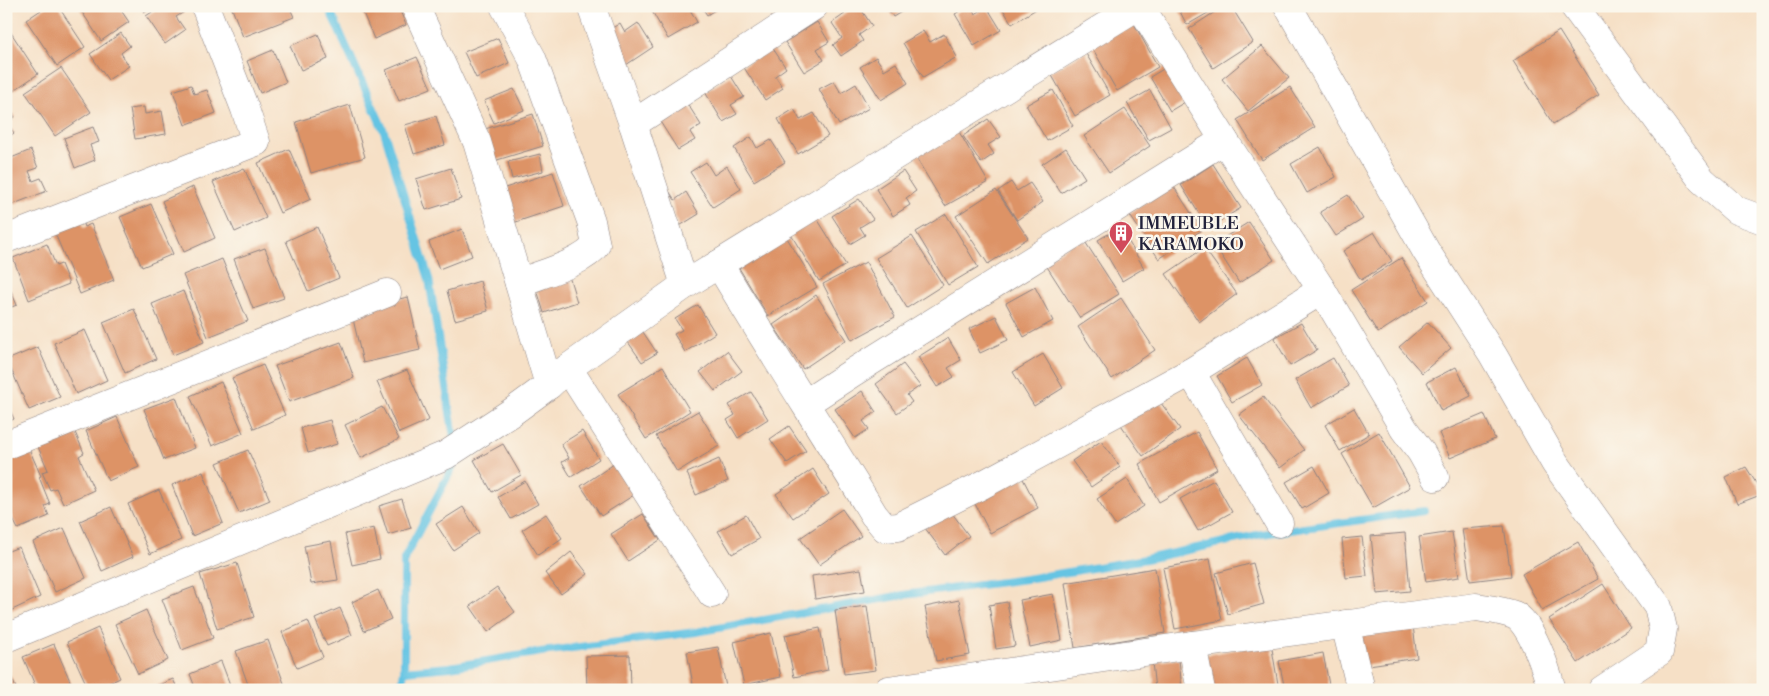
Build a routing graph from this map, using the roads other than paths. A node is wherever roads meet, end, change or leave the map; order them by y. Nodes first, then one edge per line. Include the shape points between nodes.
1 (205, 6) edge
2 (415, 6) edge
3 (504, 6) edge
4 (591, 6) edge
5 (814, 6) edge
6 (1139, 6) edge
7 (1288, 6) edge
8 (1574, 6) edge
9 (633, 124) junction
10 (1224, 140) junction
11 (1763, 220) edge
12 (6, 239) edge
13 (719, 264) junction
14 (519, 282) junction
15 (685, 285) junction
16 (1322, 290) junction
17 (387, 292) dead end
18 (1191, 372) junction
19 (558, 376) junction
20 (806, 403) junction
21 (6, 445) edge
22 (1435, 477) dead end
23 (1279, 523) dead end
24 (712, 594) dead end
25 (1345, 624) junction
26 (6, 638) edge
27 (1192, 645) junction
28 (899, 689) edge
29 (1201, 690) edge
30 (1361, 690) edge
31 (1552, 690) edge
32 (1602, 690) edge

1 - 12 street via 256,142
2 - 14 street via 477,142
3 - 14 street via 532,58 591,221 596,244 591,252 579,259
4 - 9 street
5 - 9 street
6 - 10 street
6 - 13 street
7 - 32 street via 1426,251 1493,355 1555,463 1658,607 1663,629 1659,652
8 - 11 street via 1702,180 1736,210
9 - 15 street
10 - 16 street
10 - 20 street
13 - 15 street
13 - 20 street via 770,351
14 - 19 street
15 - 19 street
16 - 18 street
16 - 22 street
17 - 21 street
18 - 20 street via 898,527 885,528 874,515
18 - 23 street
19 - 24 street
19 - 26 street via 512,412 446,455
25 - 27 street
25 - 30 street
25 - 31 street via 1476,607 1516,615 1528,630 1543,661
27 - 28 street
27 - 29 street

